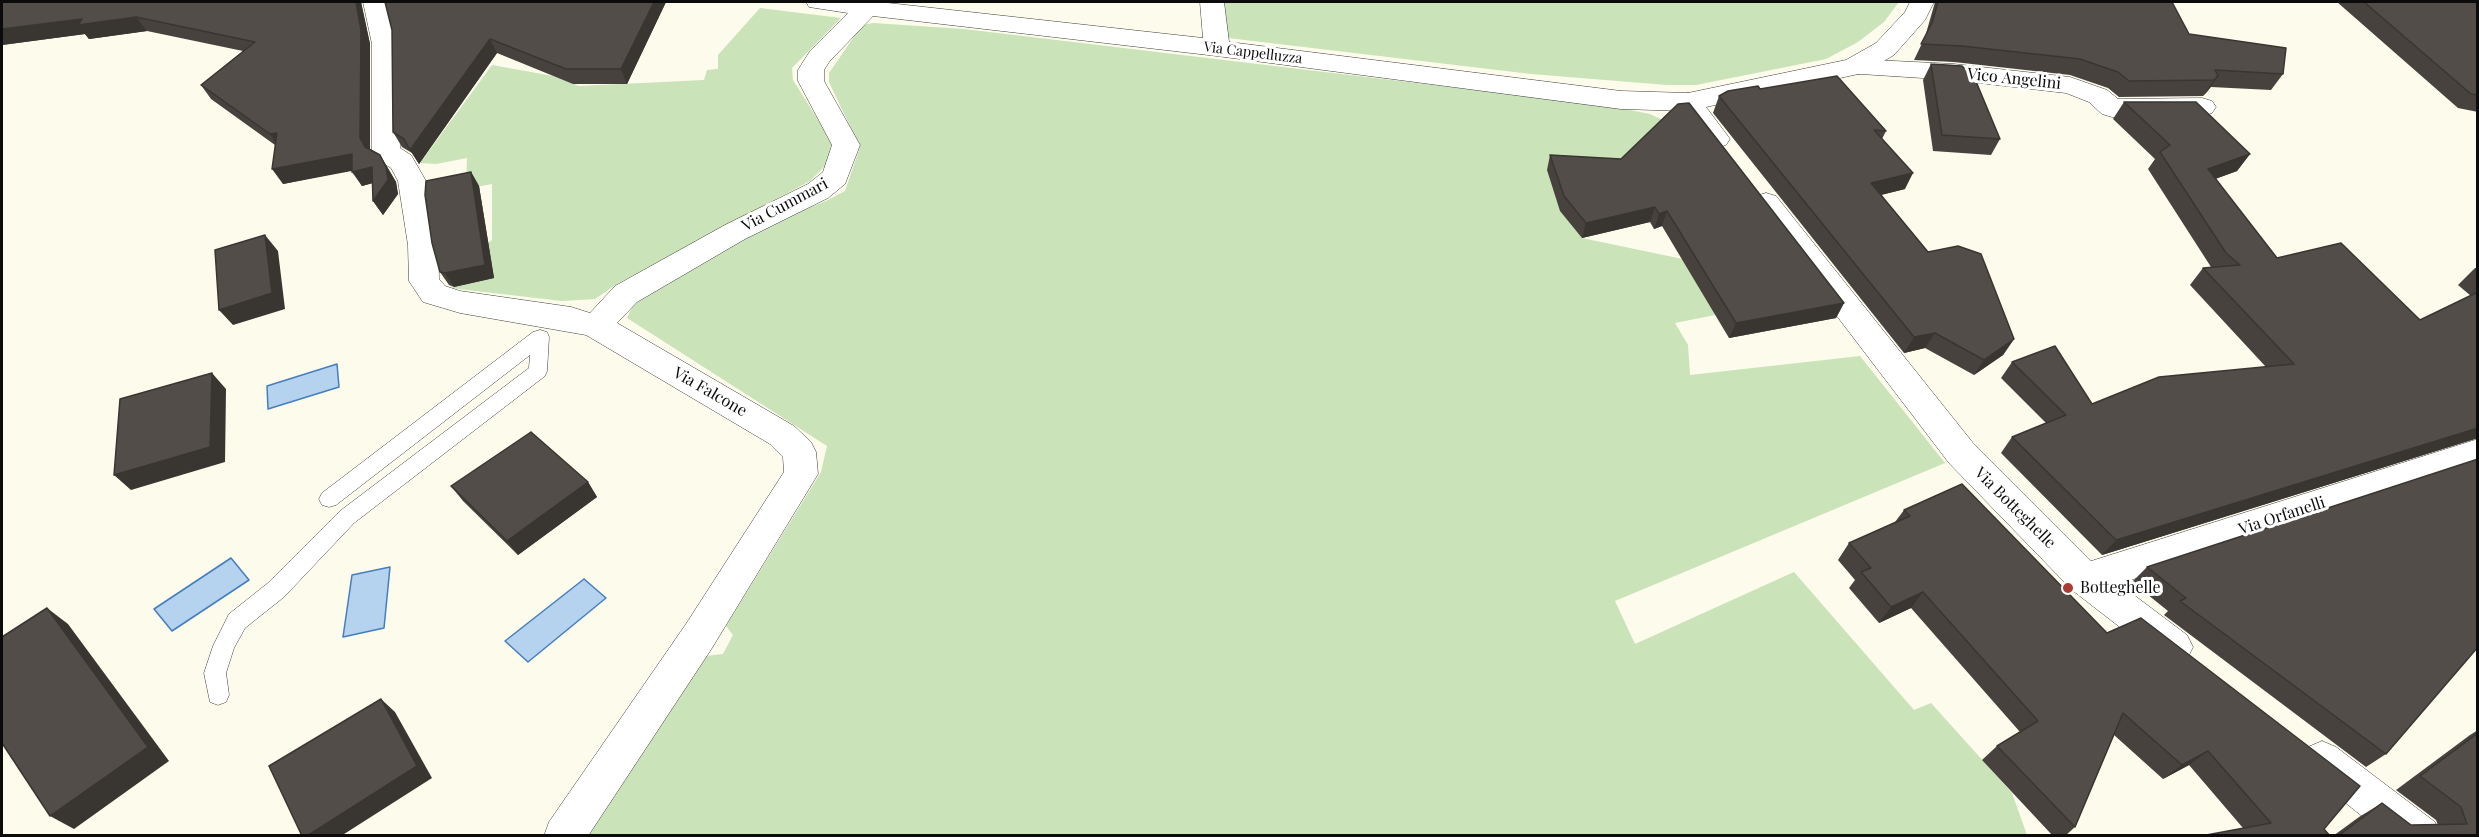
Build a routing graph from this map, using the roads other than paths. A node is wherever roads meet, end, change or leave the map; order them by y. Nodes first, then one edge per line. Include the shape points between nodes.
1 (375, 2) edge
2 (818, 2) edge
3 (1212, 2) edge
4 (1922, 2) edge
5 (868, 7) junction
6 (1217, 48) junction
7 (1854, 67) junction
8 (1688, 102) junction
9 (2202, 107) edge
10 (596, 326) junction
11 (2478, 452) edge
12 (328, 499) dead end
13 (2085, 579) junction
14 (2197, 664) edge
15 (218, 695) dead end
16 (2299, 743) edge
17 (564, 836) edge
18 (2420, 836) edge

1 - 10 street, Via Falcone via 385,44 386,152 401,162 412,180 423,245 424,280 434,294 460,302
2 - 5 street, Via Cappelluzza
3 - 6 street
4 - 7 street via 1916,15 1885,49
5 - 6 street, Via Cappelluzza
5 - 10 street, Via Cummari via 811,70 811,81 846,145 835,177 818,191 735,232 626,294
6 - 8 street, Via Cappelluzza via 1621,100
7 - 8 street, Via Cappelluzza
7 - 9 street, Vico Angelini via 1954,72 2070,85 2098,96 2112,108
8 - 13 street, Via Botteghelle via 1961,453
10 - 17 street, Via Falcone via 782,435 799,452 801,474 699,636
11 - 13 street, Via Orfanelli
12 - 15 lane via 540,337 538,371 347,517 276,590 237,621 215,673
13 - 14 street, Via Botteghelle
16 - 18 street

